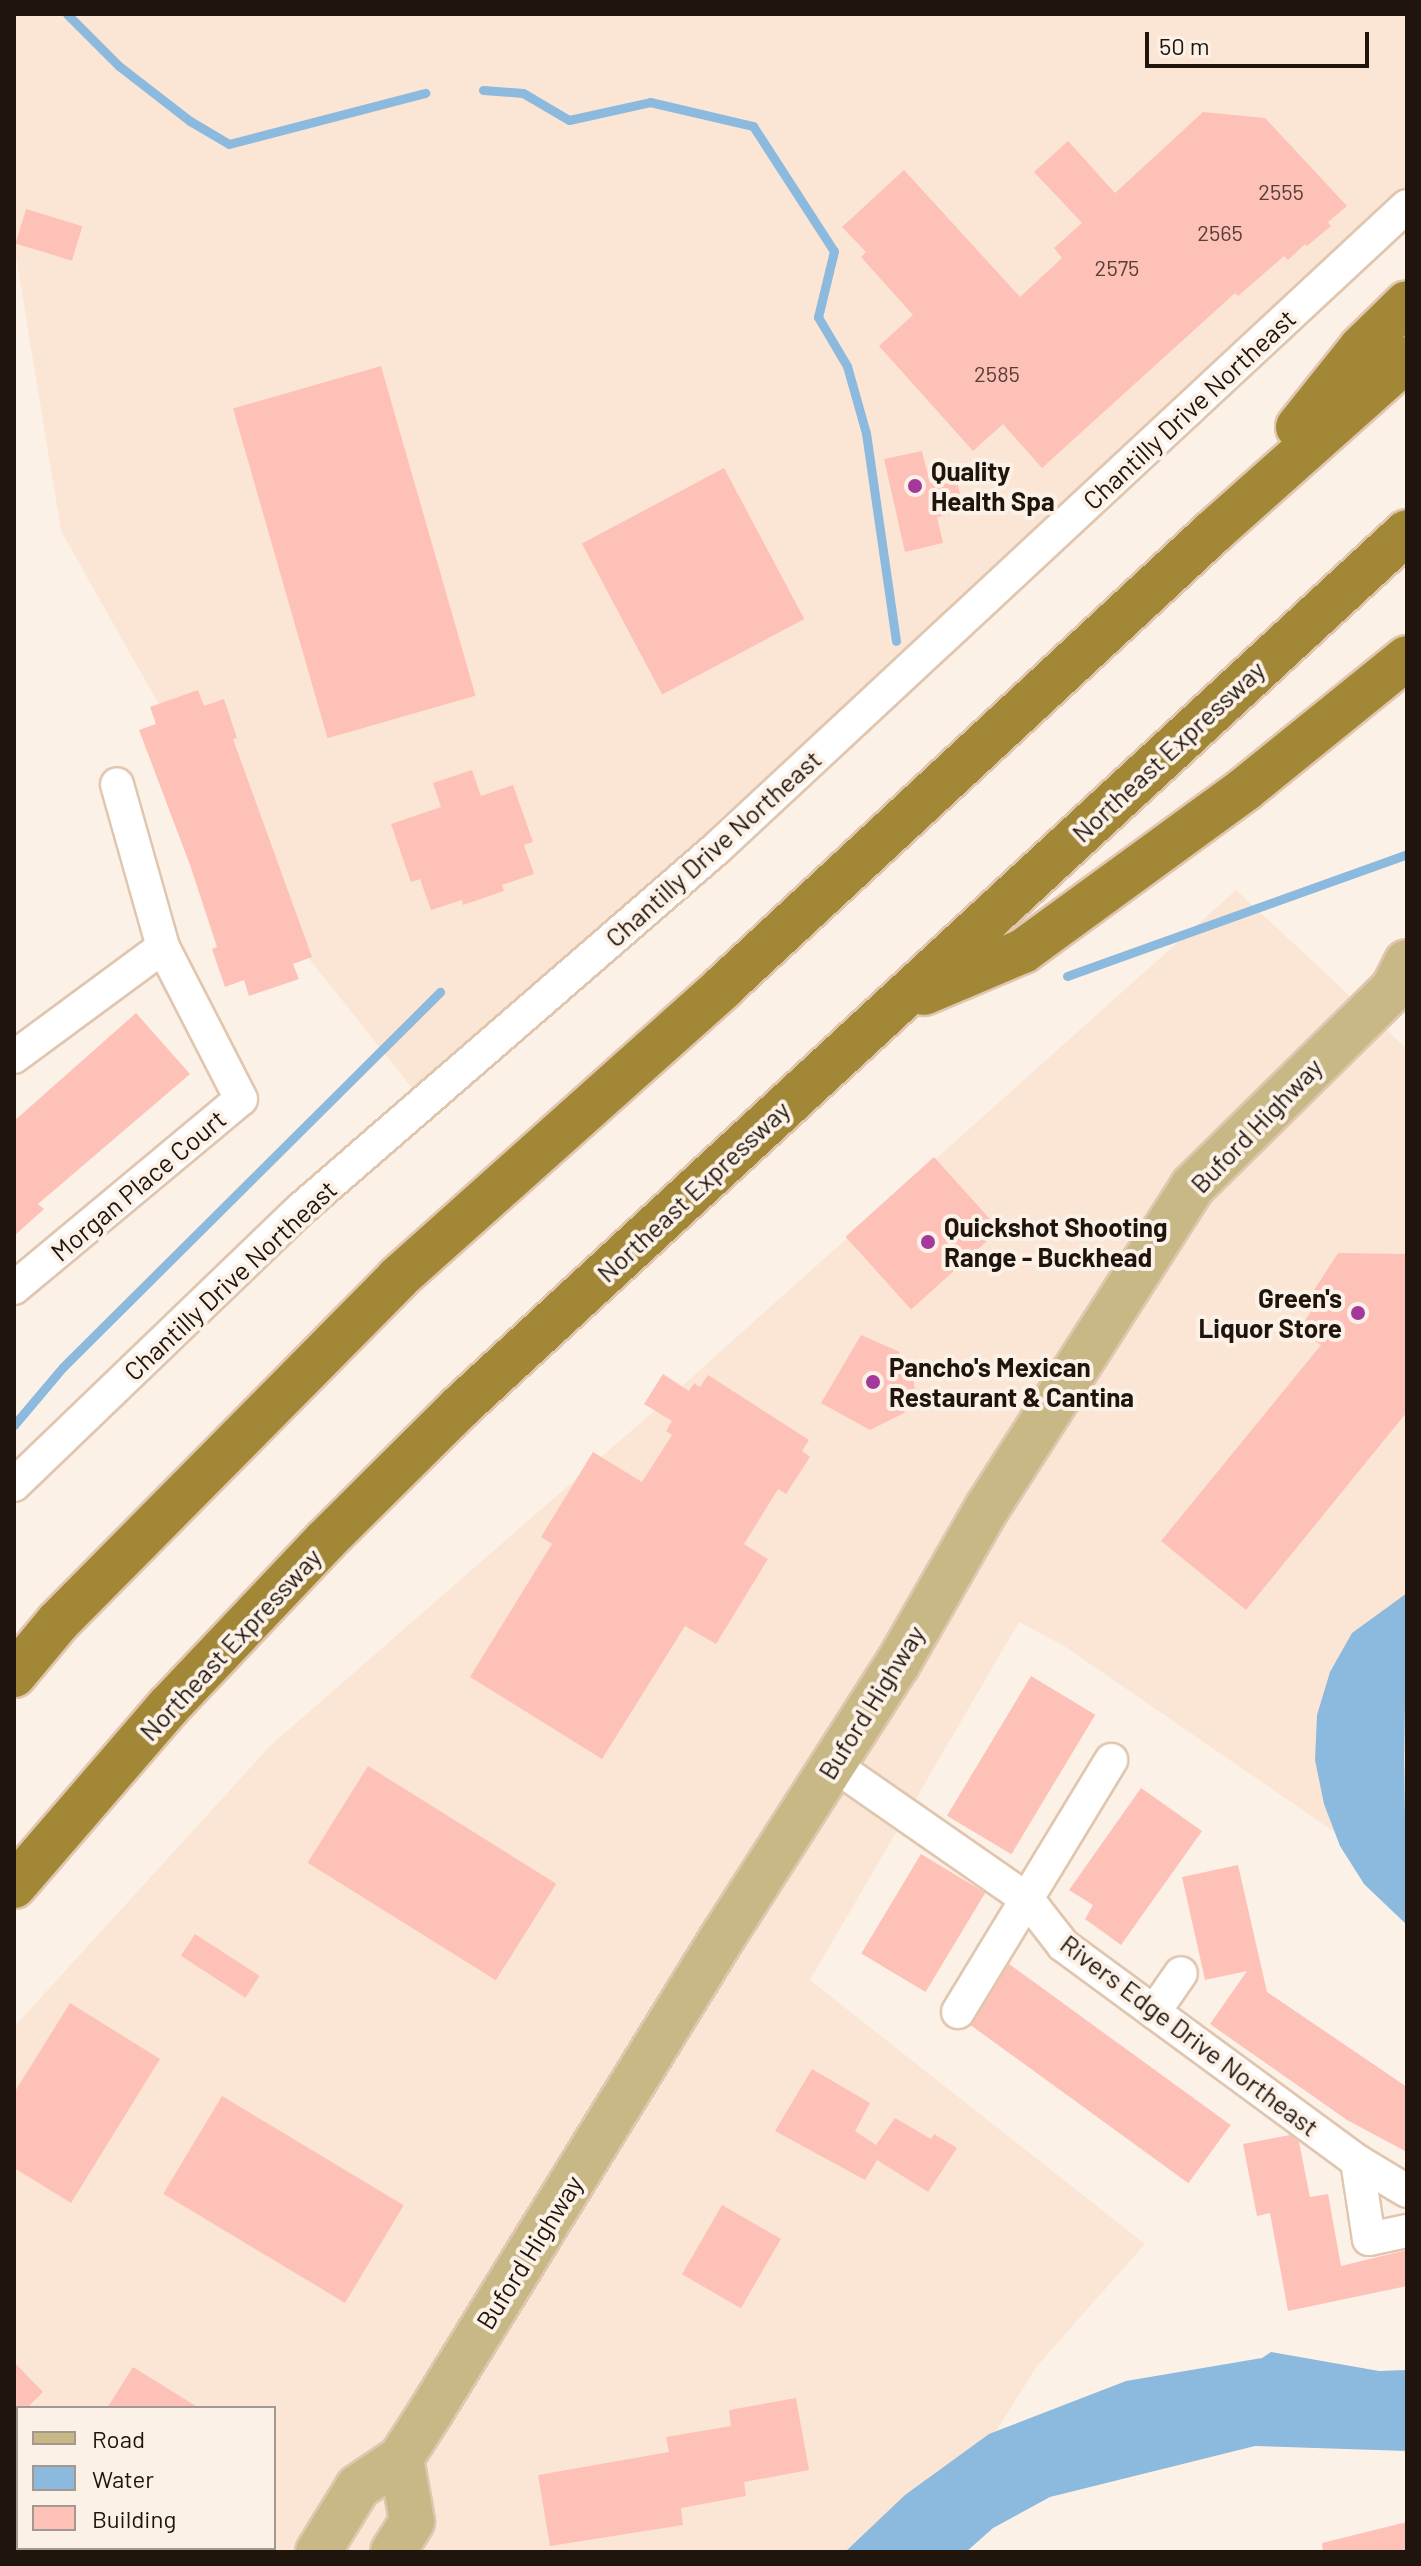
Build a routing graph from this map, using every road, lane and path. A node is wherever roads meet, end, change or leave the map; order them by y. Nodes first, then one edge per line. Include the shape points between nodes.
1 (1407, 206) edge
2 (1407, 303) edge
3 (1407, 359) edge
4 (1213, 532) junction
5 (1407, 532) edge
6 (1407, 658) edge
7 (117, 784) dead end
8 (163, 947) junction
9 (1402, 980) edge
10 (896, 1005) junction
11 (14, 1057) edge
12 (14, 1288) edge
13 (14, 1485) edge
14 (14, 1675) edge
15 (1111, 1760) dead end
16 (834, 1765) junction
17 (14, 1886) edge
18 (1028, 1900) junction
19 (1181, 1973) dead end
20 (958, 2012) dead end
21 (1154, 2012) junction
22 (1357, 2161) junction
23 (1407, 2191) edge
24 (1407, 2231) edge
25 (401, 2458) junction
26 (318, 2552) edge
27 (393, 2552) edge

1 - 13 street, Chantilly Drive Northeast via 717,848 301,1209
2 - 4 highway via 1361,348
3 - 4 highway
4 - 14 highway via 723,987 398,1278 58,1622
5 - 10 highway, Northeast Expressway
6 - 10 highway via 1245,789 1023,951
7 - 8 street, Morgan Place Court
8 - 11 street
8 - 12 street, Morgan Place Court via 241,1099
9 - 16 main road, Buford Highway via 1192,1187 987,1508
10 - 17 highway, Northeast Expressway via 460,1407 348,1518 169,1706
15 - 18 street
16 - 18 street, Rivers Edge Drive Northeast
16 - 25 main road, Buford Highway
18 - 20 street
18 - 21 street, Rivers Edge Drive Northeast via 1063,1945
19 - 21 street
21 - 22 street, Rivers Edge Drive Northeast
22 - 23 street, Rivers Edge Drive Northeast
22 - 24 street via 1369,2239
25 - 26 main road, Buford Highway via 358,2487
25 - 27 main road via 412,2521

